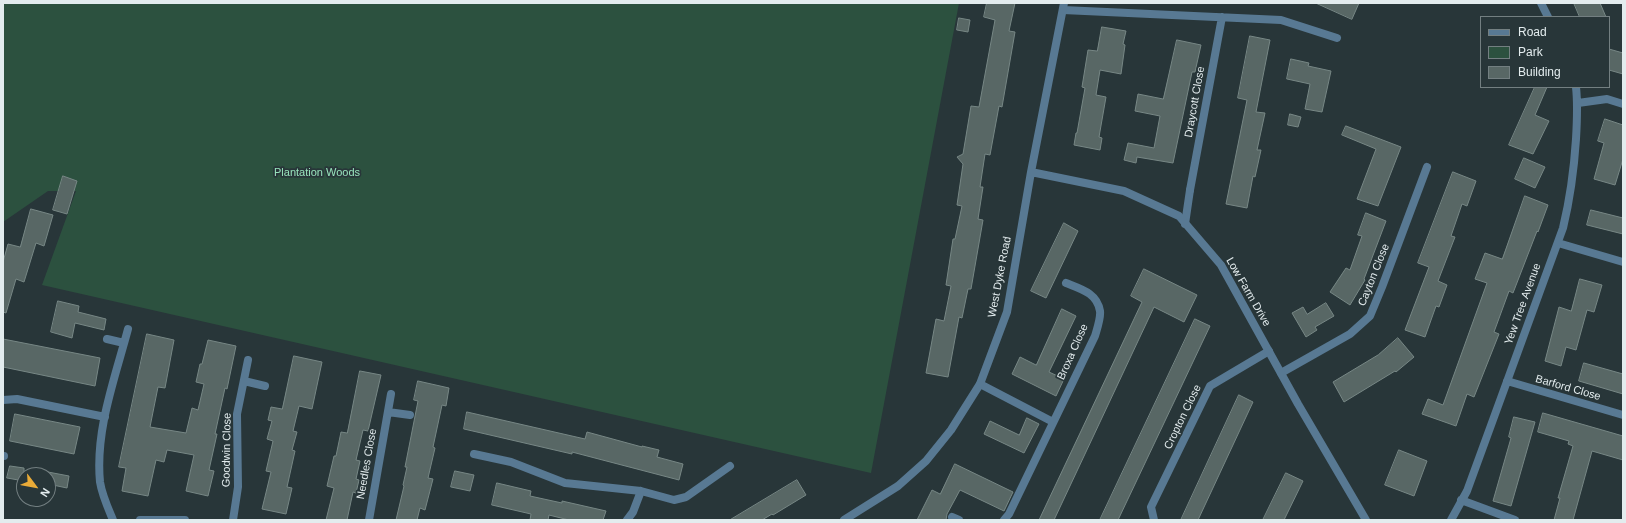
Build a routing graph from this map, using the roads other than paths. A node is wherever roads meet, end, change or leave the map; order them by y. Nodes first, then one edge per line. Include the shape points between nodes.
1 (1540, 3) edge
2 (1064, 7) edge
3 (1547, 16) edge
4 (1222, 17) junction
5 (1337, 38) dead end
6 (1576, 88) edge
7 (1578, 103) junction
8 (1623, 104) edge
9 (1427, 167) dead end
10 (1031, 172) junction
11 (1185, 224) junction
12 (1558, 243) junction
13 (1623, 262) edge
14 (1066, 282) dead end
15 (128, 329) dead end
16 (107, 339) dead end
17 (124, 343) junction
18 (1269, 351) junction
19 (248, 360) dead end
20 (1281, 373) junction
21 (244, 381) junction
22 (1507, 381) junction
23 (980, 384) junction
24 (265, 386) dead end
25 (391, 394) dead end
26 (3, 400) edge
27 (388, 412) junction
28 (410, 414) dead end
29 (1623, 415) edge
30 (105, 417) junction
31 (1053, 422) junction
32 (474, 454) dead end
33 (730, 466) dead end
34 (641, 491) junction
35 (1461, 500) junction
36 (113, 520) edge
37 (140, 520) edge
38 (185, 520) edge
39 (233, 520) edge
40 (369, 520) edge
41 (627, 520) edge
42 (844, 520) edge
43 (1004, 520) edge
44 (1154, 520) edge
45 (1366, 520) edge
46 (1451, 520) edge
47 (1515, 520) edge

1 - 3 street
2 - 4 street
2 - 10 street, West Dyke Road
4 - 5 street via 1281,20
4 - 11 street, Draycott Close
6 - 7 street, Yew Tree Avenue
7 - 8 street via 1607,99
7 - 12 street, Yew Tree Avenue via 1569,203
9 - 20 street, Cayton Close via 1370,316 1350,334
10 - 11 street, Low Farm Drive via 1124,191 1179,216
10 - 23 street, West Dyke Road via 1007,312
11 - 18 street, Low Farm Drive via 1221,264
12 - 13 street
12 - 22 street, Yew Tree Avenue
14 - 31 street, Broxa Close via 1094,297 1100,312 1095,336
15 - 17 street
16 - 17 street
17 - 30 street
18 - 20 street, Low Farm Drive
18 - 44 street, Cropton Close via 1210,386 1151,507
19 - 21 street, Goodwin Close
20 - 45 street, Low Farm Drive
21 - 24 street
21 - 39 street, Goodwin Close via 238,414 238,487
22 - 29 street, Barford Close
22 - 35 street, Yew Tree Avenue via 1467,491
23 - 31 street
23 - 42 street, West Dyke Road via 951,430 926,461 898,486
25 - 27 street, Needles Close
26 - 30 street via 17,399
27 - 28 street
27 - 40 street, Needles Close
30 - 36 street via 99,450 100,483
31 - 43 street, Broxa Close
32 - 34 street via 511,462 565,483
33 - 34 street via 686,497 674,500
34 - 41 street
35 - 46 street, Yew Tree Avenue
35 - 47 street
37 - 38 street

